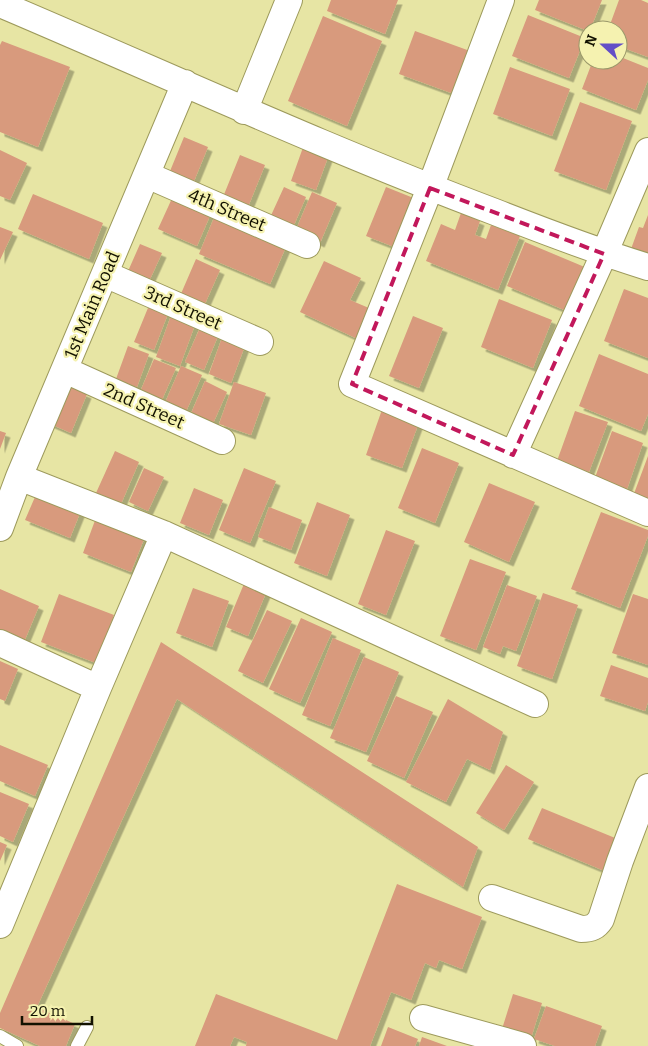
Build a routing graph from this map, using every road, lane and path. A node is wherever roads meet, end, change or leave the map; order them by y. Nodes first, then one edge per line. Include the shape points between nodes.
1 (289, 0) edge
2 (501, 0) edge
3 (0, 4) edge
4 (185, 83) junction
5 (244, 111) junction
6 (648, 151) edge
7 (147, 175) junction
8 (430, 188) junction
9 (307, 244) dead end
10 (604, 254) junction
11 (648, 267) edge
12 (105, 274) junction
13 (260, 342) dead end
14 (64, 370) junction
15 (222, 442) dead end
16 (513, 455) junction
17 (19, 477) junction
18 (648, 513) edge
19 (0, 528) edge
20 (164, 534) junction
21 (0, 643) edge
22 (98, 688) junction
23 (535, 704) dead end
24 (648, 787) edge
25 (492, 898) dead end
26 (0, 925) edge
27 (423, 1018) dead end
28 (86, 1028) dead end
29 (0, 1036) edge
30 (17, 1046) edge
31 (77, 1046) edge
32 (523, 1046) edge

1 - 5 street
2 - 8 street
3 - 4 street
4 - 5 street
4 - 7 street, 1st Main Road
5 - 8 street
6 - 10 street
7 - 9 street, 4th Street
7 - 12 street, 1st Main Road
8 - 10 street
8 - 16 street via 352,384
10 - 11 street
10 - 16 street
12 - 13 street, 3rd Street
12 - 14 street, 1st Main Road
14 - 15 street, 2nd Street
14 - 17 street, 1st Main Road
16 - 18 street
17 - 19 street, 1st Main Road
17 - 20 street
20 - 22 street
20 - 23 street
21 - 22 street
22 - 26 street
24 - 25 street via 597,925 581,929
27 - 32 street
28 - 31 lane
29 - 30 lane

